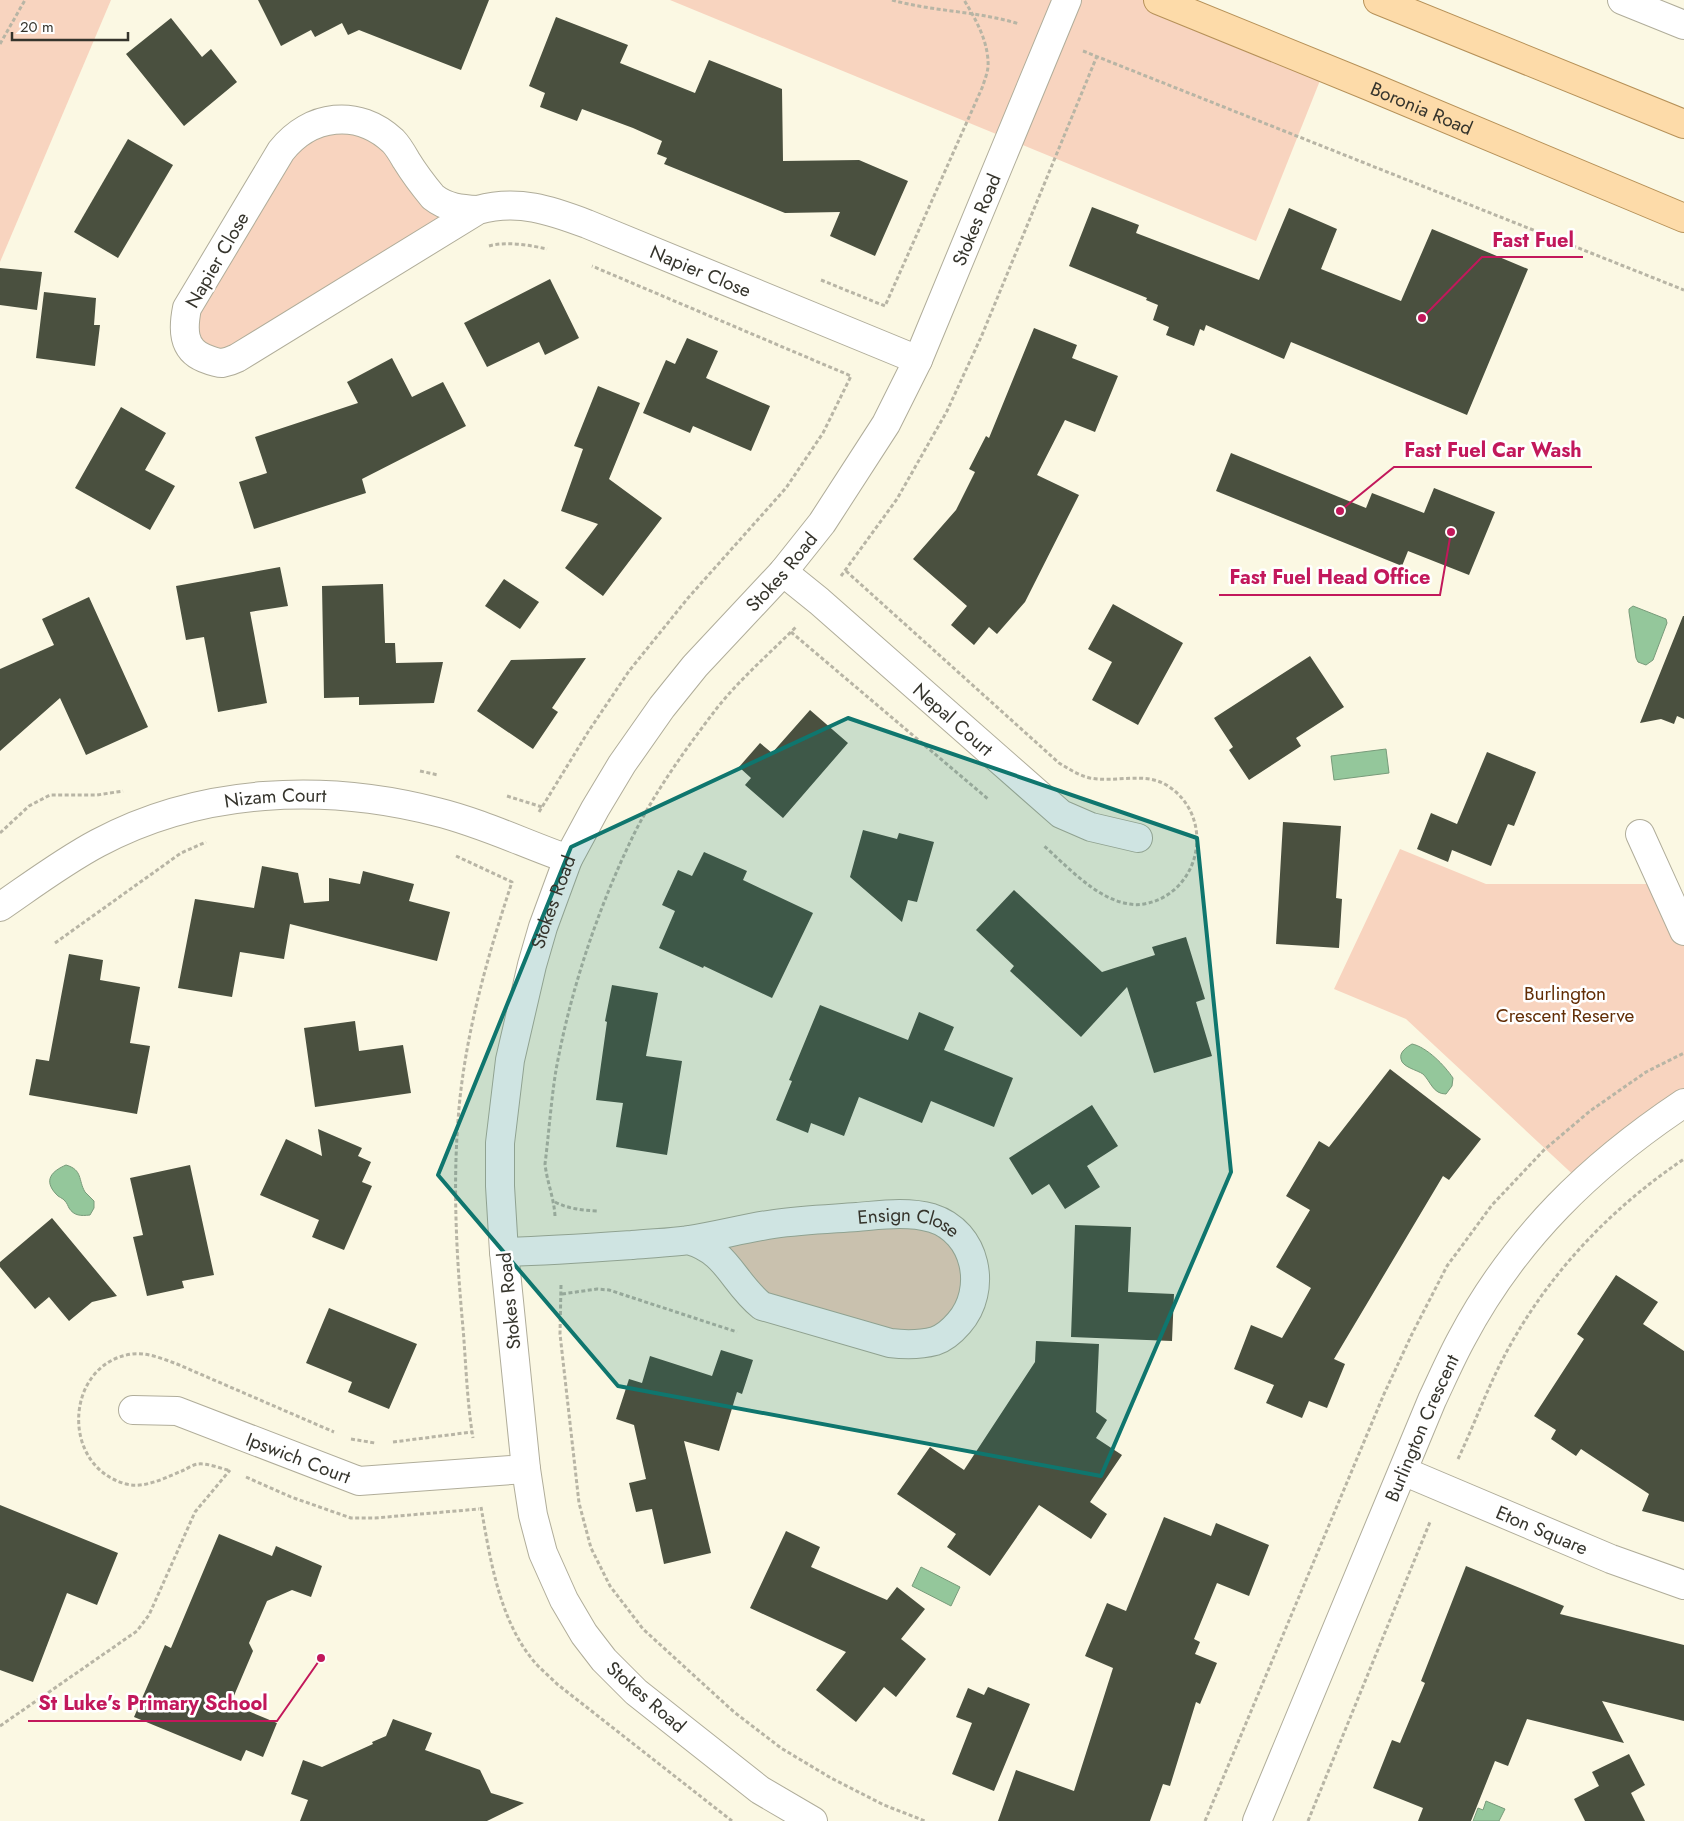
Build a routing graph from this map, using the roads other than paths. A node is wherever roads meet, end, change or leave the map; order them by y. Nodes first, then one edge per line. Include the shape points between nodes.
1 (1067, 0) edge
2 (1158, 0) edge
3 (1378, 0) edge
4 (1622, 0) edge
5 (1684, 25) edge
6 (1684, 124) edge
7 (478, 210) junction
8 (1684, 218) edge
9 (918, 360) junction
10 (783, 572) junction
11 (1640, 834) dead end
12 (1138, 838) dead end
13 (568, 859) junction
14 (0, 907) edge
15 (1684, 931) edge
16 (1684, 1103) edge
17 (688, 1240) junction
18 (504, 1252) junction
19 (133, 1410) dead end
20 (526, 1469) junction
21 (1403, 1471) junction
22 (1684, 1584) edge
23 (813, 1821) edge
24 (1257, 1821) edge

1 - 9 street, Stokes Road
2 - 8 main road, Boronia Road
3 - 6 main road
4 - 5 street
7 - 7 street, Napier Close via 237,358 222,363 206,359 195,354 188,345 185,333 187,308 282,151 290,140 313,126 335,119 357,120 377,128 394,142 441,204
7 - 9 street, Napier Close via 509,204 558,213
9 - 10 street, Stokes Road via 886,424 848,484
10 - 12 street, Nepal Court via 1061,814 1090,827
10 - 13 street, Stokes Road via 695,666 662,707 594,809
11 - 15 street
13 - 14 street, Nizam Court via 438,812 394,803 355,797 286,794 245,797 182,809 128,829 98,843
13 - 18 street, Stokes Road via 532,965 510,1060 500,1143
16 - 21 street, Burlington Crescent via 1643,1130 1591,1173 1545,1219 1500,1275 1462,1338
17 - 17 street, Ensign Close via 775,1224 914,1215 933,1218 964,1242 973,1259 976,1280 973,1297 954,1329 937,1341 912,1345 890,1343 762,1306 749,1295 715,1251
17 - 18 street, Ensign Close
18 - 20 street, Stokes Road
19 - 20 street, Ipswich Court via 177,1411 359,1482
20 - 23 street, Stokes Road via 532,1515 543,1553 564,1600 604,1660 636,1692 760,1790
21 - 22 street, Eton Square via 1611,1559
21 - 24 street, Burlington Crescent

